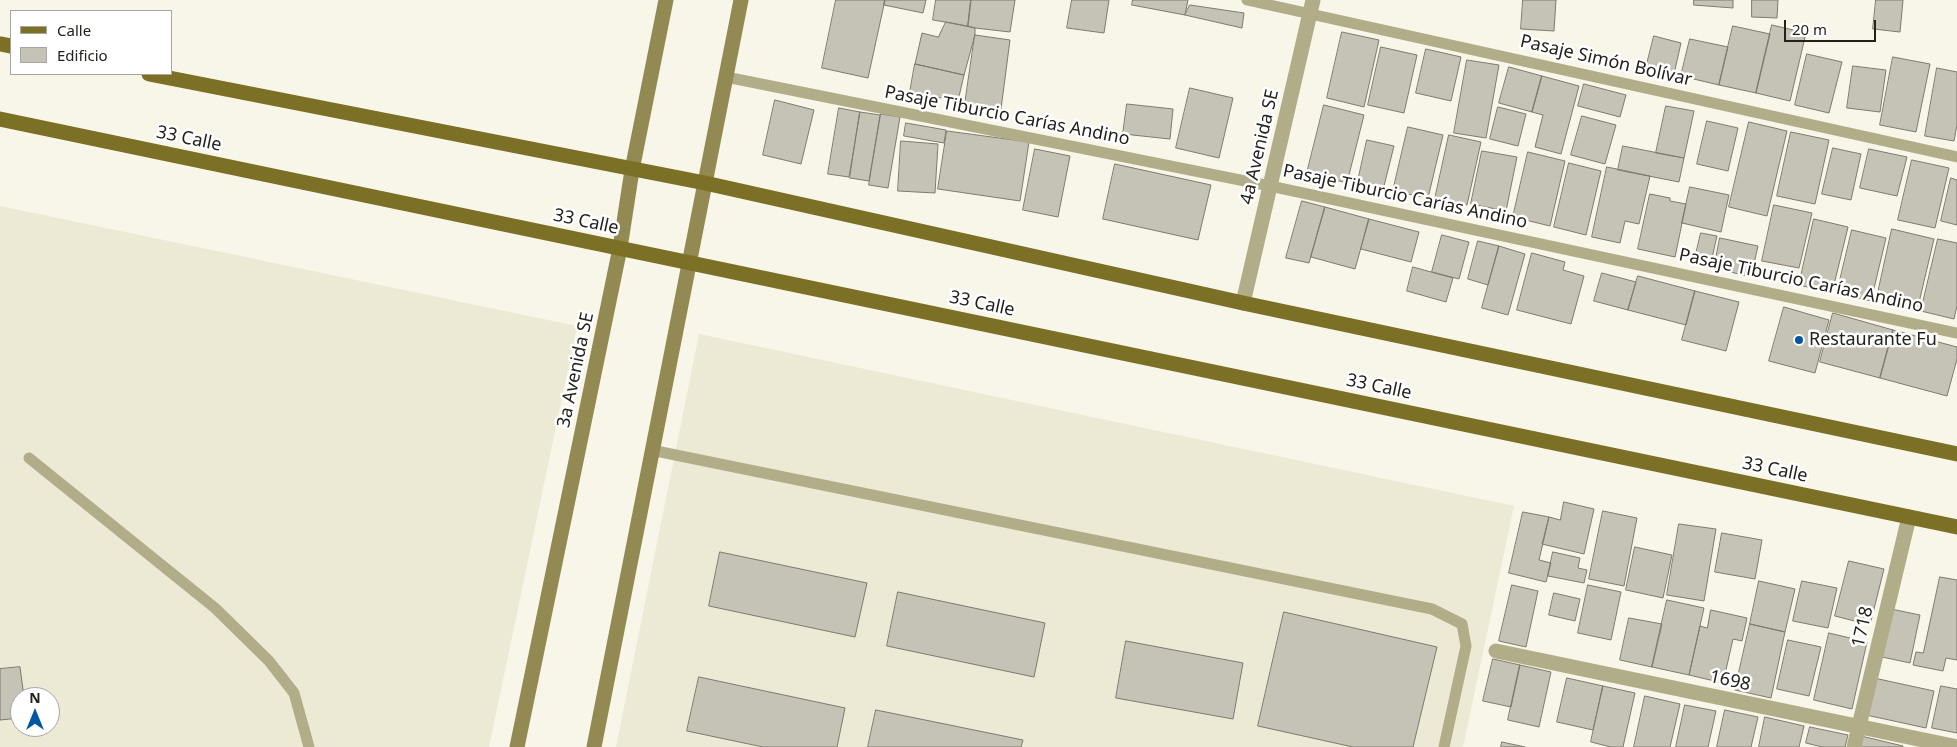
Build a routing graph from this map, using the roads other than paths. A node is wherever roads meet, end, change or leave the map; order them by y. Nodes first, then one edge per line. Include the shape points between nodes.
1 (666, 0) edge
2 (740, 0) edge
3 (1247, 0) edge
4 (1311, 6) edge
5 (154, 75) edge
6 (726, 78) junction
7 (0, 119) edge
8 (1957, 157) edge
9 (632, 170) junction
10 (706, 183) junction
11 (1270, 186) junction
12 (620, 248) junction
13 (691, 263) junction
14 (1243, 303) junction
15 (1957, 333) edge
16 (651, 450) junction
17 (1957, 454) edge
18 (29, 458) dead end
19 (1909, 517) junction
20 (1957, 527) edge
21 (1496, 651) dead end
22 (1859, 726) junction
23 (309, 747) edge
24 (517, 747) edge
25 (594, 747) edge
26 (1444, 747) edge
27 (1854, 747) edge
28 (1957, 747) edge

1 - 9 street, 3a Avenida SE
2 - 6 street
3 - 4 lane, Pasaje Simón Bolívar
4 - 8 lane, Pasaje Simón Bolívar
4 - 11 street, 4a Avenida SE
5 - 9 main road
6 - 10 street
6 - 11 lane, Pasaje Tiburcio Carías Andino
7 - 12 main road, 33 Calle
9 - 10 main road
9 - 12 street, 3a Avenida SE
10 - 13 street
10 - 14 main road
11 - 14 street, 4a Avenida SE
11 - 15 lane, Pasaje Tiburcio Carías Andino
12 - 13 main road, 33 Calle
12 - 24 street, 3a Avenida SE
13 - 16 street
13 - 19 main road, 33 Calle
14 - 17 main road
16 - 25 street
16 - 26 lane via 1432,609 1462,624 1466,646
18 - 23 lane via 216,608 269,661 294,693
19 - 20 main road, 33 Calle
19 - 22 street, 1718
21 - 22 street, 1698
22 - 27 street, 1718
22 - 28 street, 1698

